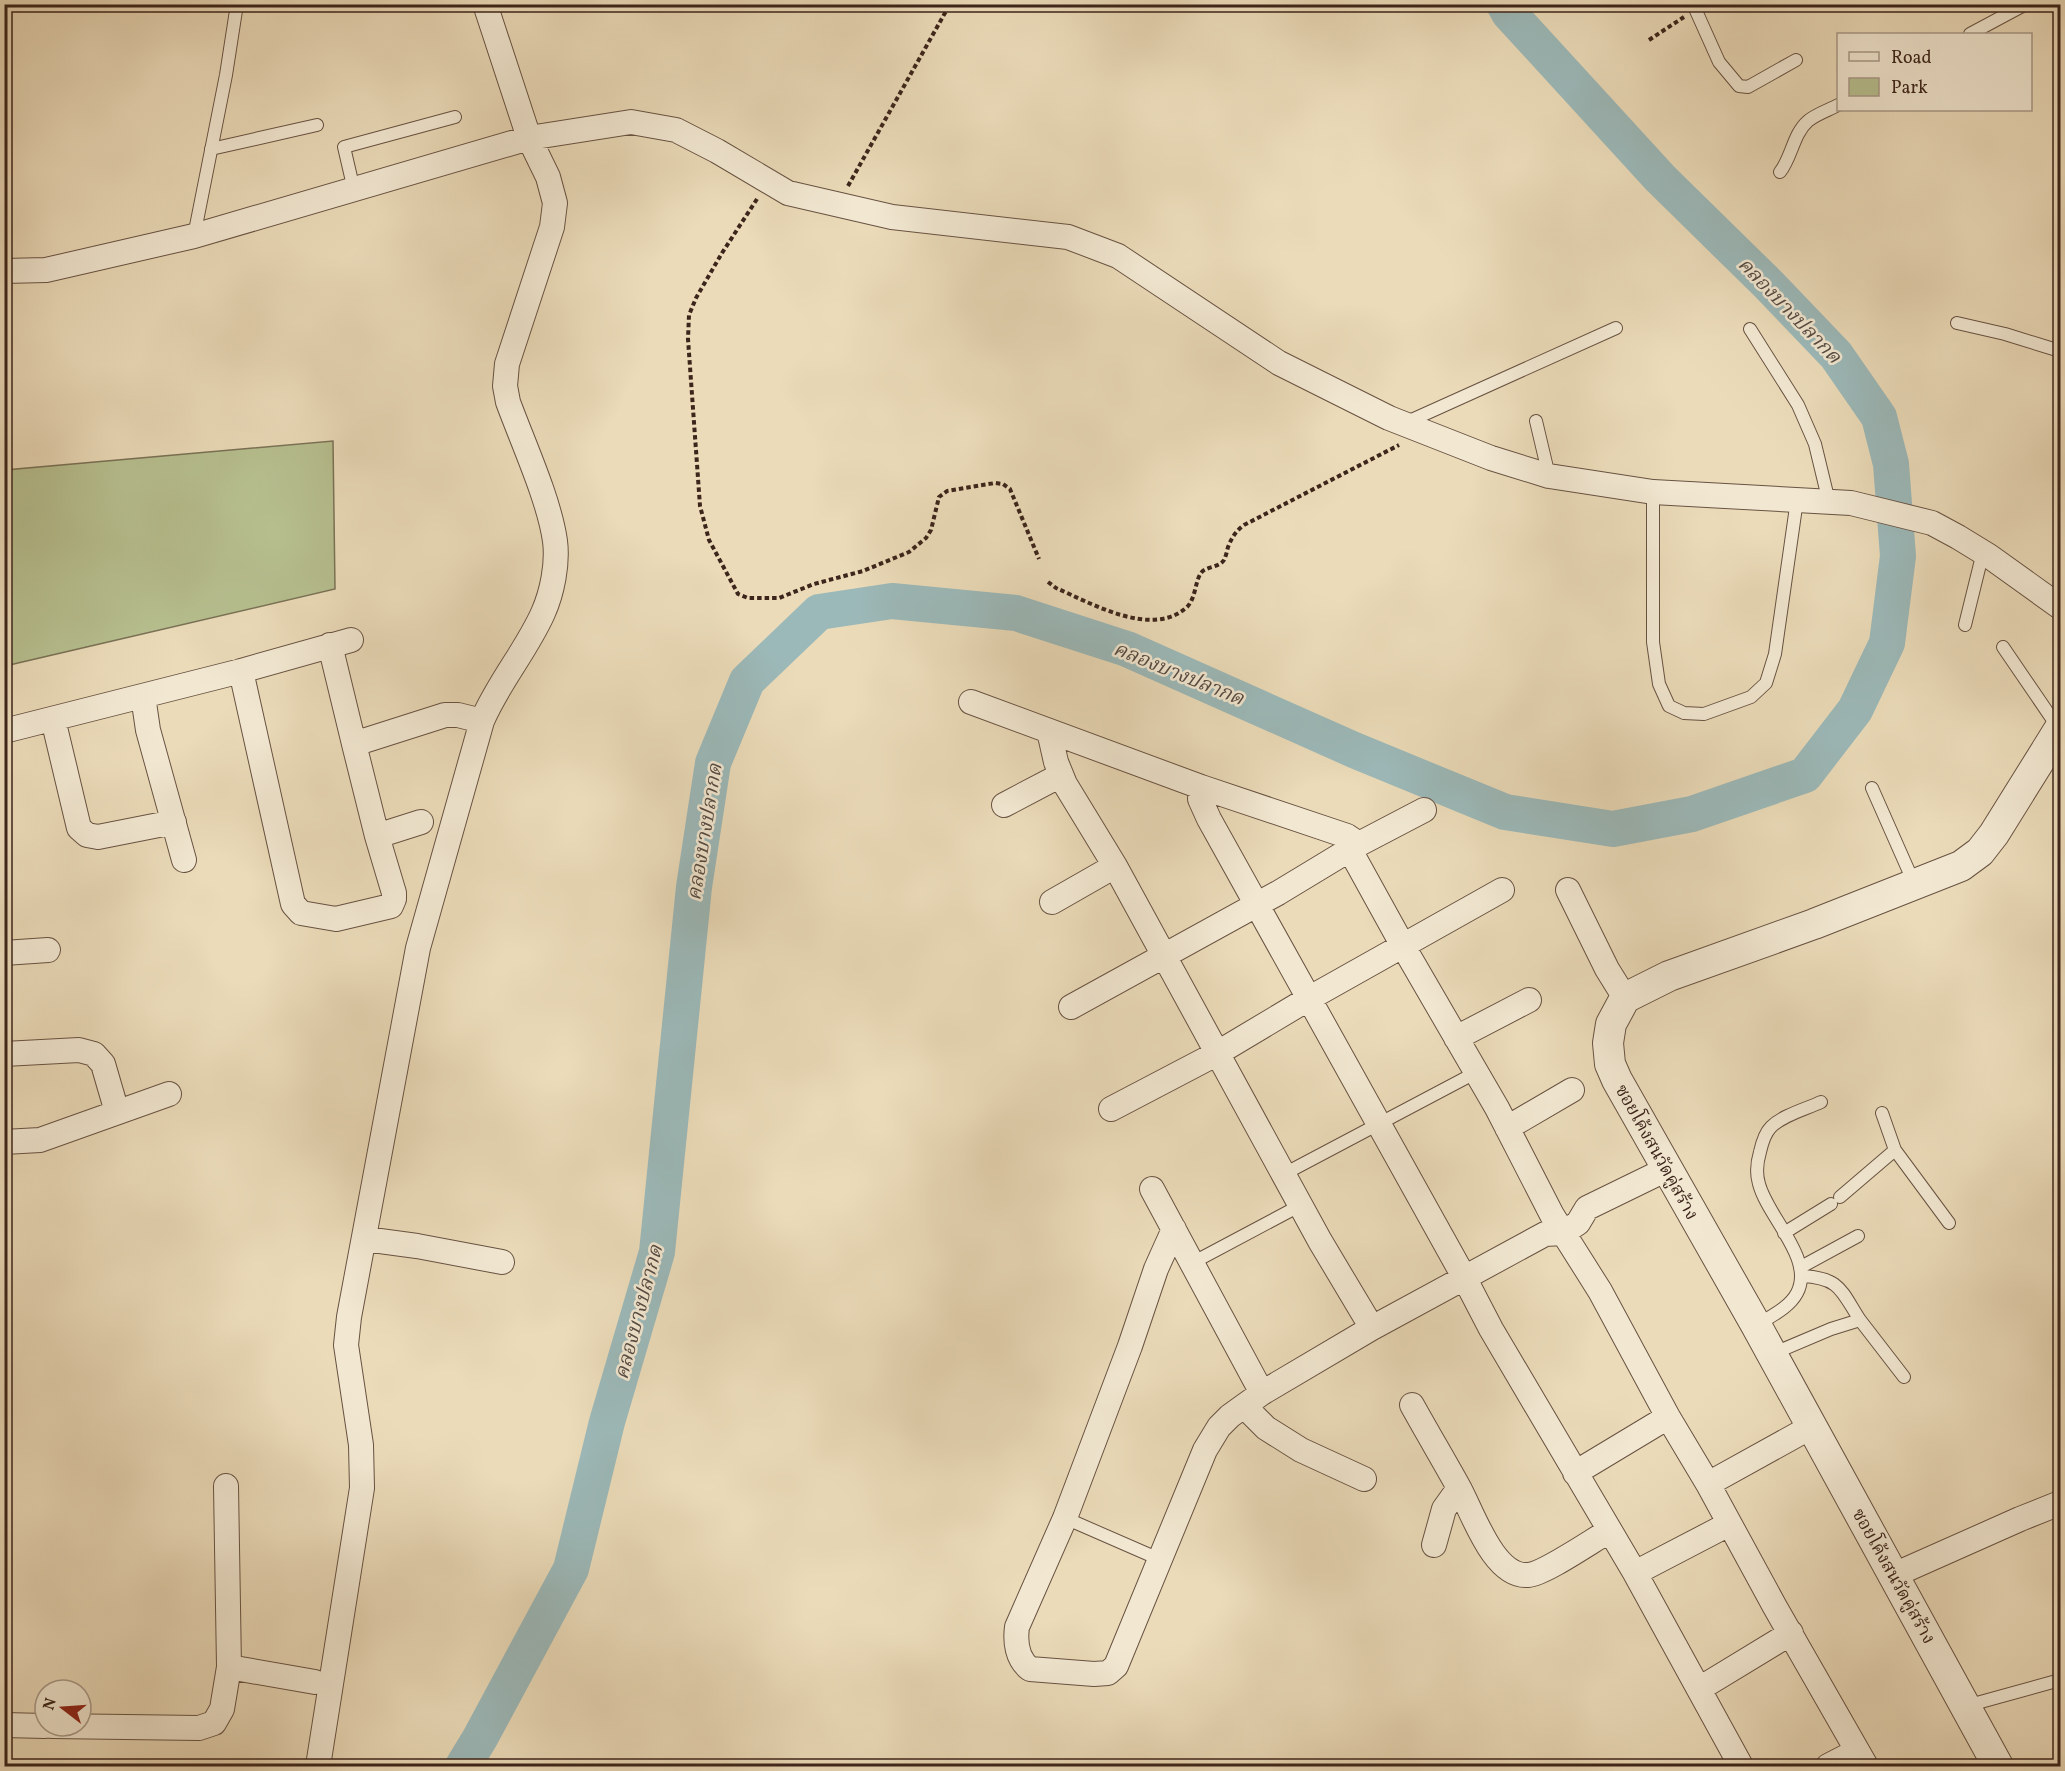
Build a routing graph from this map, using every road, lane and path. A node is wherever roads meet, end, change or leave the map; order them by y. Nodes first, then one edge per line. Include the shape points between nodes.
1 (237, 4) edge
2 (485, 4) edge
3 (950, 4) edge
4 (2026, 4) edge
5 (1694, 7) edge
6 (1972, 33) edge
7 (1649, 40) dead end
8 (1796, 60) dead end
9 (1837, 106) edge
10 (455, 117) dead end
11 (317, 125) dead end
12 (529, 138) junction
13 (211, 148) junction
14 (1780, 172) dead end
15 (769, 182) junction
16 (354, 190) junction
17 (837, 204) junction
18 (194, 236) junction
19 (4, 271) edge
20 (1957, 323) dead end
21 (1616, 328) dead end
22 (1750, 329) dead end
23 (2061, 351) edge
24 (1536, 421) dead end
25 (1414, 427) junction
26 (1549, 476) junction
27 (1653, 492) junction
28 (1797, 500) junction
29 (1840, 502) junction
30 (1983, 552) junction
31 (1039, 559) dead end
32 (1048, 582) dead end
33 (2061, 607) edge
34 (1965, 625) dead end
35 (2003, 647) dead end
36 (241, 671) junction
37 (143, 696) junction
38 (971, 702) dead end
39 (53, 719) junction
40 (482, 721) junction
41 (4, 731) edge
42 (1049, 731) junction
43 (2058, 736) edge
44 (354, 744) junction
45 (1061, 776) junction
46 (1201, 787) junction
47 (1872, 788) dead end
48 (1004, 805) dead end
49 (1424, 810) dead end
50 (174, 822) junction
51 (421, 822) dead end
52 (377, 836) junction
53 (1354, 847) junction
54 (184, 860) dead end
55 (1115, 866) junction
56 (1915, 884) junction
57 (1502, 890) dead end
58 (1568, 890) dead end
59 (1052, 902) dead end
60 (1257, 905) junction
61 (1403, 946) junction
62 (48, 950) dead end
63 (4, 953) edge
64 (1163, 957) junction
65 (1625, 998) junction
66 (1308, 999) junction
67 (1529, 1000) dead end
68 (1071, 1007) dead end
69 (1456, 1038) junction
70 (4, 1054) edge
71 (1216, 1054) junction
72 (1475, 1073) junction
73 (1572, 1090) dead end
74 (169, 1094) dead end
75 (1821, 1102) dead end
76 (1111, 1109) dead end
77 (117, 1113) junction
78 (1882, 1113) dead end
79 (1379, 1125) junction
80 (1507, 1128) junction
81 (4, 1142) edge
82 (1895, 1150) junction
83 (1667, 1169) junction
84 (1284, 1174) junction
85 (1152, 1189) dead end
86 (1301, 1205) junction
87 (1949, 1223) dead end
88 (1553, 1227) junction
89 (1174, 1229) junction
90 (1784, 1233) junction
91 (1858, 1236) dead end
92 (365, 1239) junction
93 (502, 1262) dead end
94 (1192, 1263) junction
95 (1802, 1271) junction
96 (1464, 1277) junction
97 (1860, 1320) junction
98 (1756, 1325) junction
99 (1372, 1328) junction
100 (1771, 1354) junction
101 (1904, 1377) dead end
102 (1253, 1399) junction
103 (1412, 1405) dead end
104 (1668, 1417) junction
105 (1811, 1427) junction
106 (1575, 1473) junction
107 (1364, 1479) dead end
108 (1708, 1484) junction
109 (226, 1486) dead end
110 (1459, 1488) junction
111 (2061, 1503) edge
112 (1065, 1518) junction
113 (1729, 1524) junction
114 (1609, 1531) junction
115 (1434, 1545) dead end
116 (1159, 1559) junction
117 (1635, 1573) junction
118 (1894, 1575) junction
119 (1791, 1633) junction
120 (229, 1667) junction
121 (2061, 1680) edge
122 (315, 1682) dead end
123 (1699, 1689) junction
124 (1965, 1706) junction
125 (4, 1725) edge
126 (33, 1726) edge
127 (93, 1727) edge
128 (1861, 1759) edge
129 (318, 1767) edge
130 (1741, 1767) edge
131 (1828, 1767) edge
132 (1998, 1767) edge

1 - 13 lane
2 - 12 street
3 - 17 path
4 - 6 lane
5 - 7 path
5 - 8 lane via 1719,62 1739,86 1748,87
9 - 14 lane via 1808,121
10 - 16 lane via 344,147
11 - 13 lane
12 - 15 street via 630,122 676,130
12 - 16 street
12 - 40 street via 548,177 555,203 552,227 507,364 505,386 544,500 555,542 555,564 543,612
13 - 18 lane
15 - 17 street via 788,193
15 - 31 path via 696,298 688,339 700,506 710,540 738,594 748,598 779,598 909,552 931,530 939,497 994,483 1003,483 1010,489
16 - 18 street
17 - 25 street via 892,218 1068,237 1098,248 1118,256 1279,363
18 - 19 street via 46,270
20 - 23 lane
21 - 25 lane
22 - 29 lane via 1798,405
24 - 26 lane
25 - 26 street
25 - 32 path via 1244,525 1234,533 1225,560 1199,575 1187,607 1171,615 1153,621 1123,616
26 - 27 street
27 - 28 street
27 - 28 lane via 1653,642 1659,684 1669,706 1683,713 1704,714 1751,697 1766,683 1775,654
28 - 29 street
29 - 30 street via 1932,523
30 - 33 street
30 - 34 lane
35 - 43 lane
36 - 37 street
36 - 44 street via 341,643
36 - 52 street via 296,910 336,919 391,906 394,893
37 - 39 street
37 - 50 street via 148,730
38 - 42 street
39 - 41 street
39 - 50 street via 79,828 87,835 99,837
40 - 44 street via 445,715
40 - 92 street via 418,948
42 - 45 street
42 - 46 street
43 - 56 street via 1980,852 1961,866
44 - 52 street
45 - 48 street
45 - 55 street
46 - 53 street via 1347,836
46 - 60 street via 1200,799 1209,819
47 - 56 lane
49 - 53 street
50 - 54 street
51 - 52 street
53 - 60 street
53 - 61 street
55 - 59 street
55 - 64 street
56 - 65 street via 1669,976
57 - 61 street
58 - 65 street
60 - 64 street
60 - 66 street
61 - 66 street
61 - 69 street
62 - 63 street
64 - 68 street
64 - 71 street
65 - 83 street, ซอยโค้งสนวัดคู่สร้าง via 1611,1024 1610,1064
66 - 71 street
66 - 79 street
67 - 69 street
69 - 72 street
70 - 77 street via 79,1050 94,1054 103,1064
71 - 76 street
71 - 84 street
72 - 79 lane
72 - 80 street
73 - 80 street
74 - 77 street
75 - 90 lane via 1772,1126 1760,1149 1758,1183
77 - 81 street via 40,1140
78 - 82 lane
79 - 84 lane
79 - 96 street
80 - 88 street
82 - 87 lane
82 - 90 lane via 1836,1201
83 - 88 street via 1587,1208 1571,1205
83 - 98 street, ซอยโค้งสนวัดคู่สร้าง
84 - 86 street
85 - 89 street
86 - 94 lane
86 - 99 street
88 - 96 street
88 - 104 street via 1600,1290
89 - 94 street
89 - 112 street
90 - 95 lane
91 - 95 lane
92 - 93 street
92 - 129 street via 346,1345 361,1445 362,1488
94 - 102 street
95 - 97 lane via 1831,1281
95 - 98 lane via 1796,1296
96 - 99 street
96 - 106 street
97 - 100 lane
97 - 101 lane
98 - 100 street, ซอยโค้งสนวัดคู่สร้าง
99 - 102 street
100 - 105 street, ซอยโค้งสนวัดคู่สร้าง
102 - 107 street via 1266,1428 1301,1450
102 - 116 street via 1218,1427
103 - 110 street
104 - 106 street
104 - 108 street
105 - 108 street
105 - 118 street, ซอยโค้งสนวัดคู่สร้าง
106 - 114 street
108 - 113 street
109 - 120 street
110 - 114 street via 1479,1530 1498,1559 1515,1574 1530,1575
110 - 115 street via 1444,1509
111 - 118 street
112 - 116 lane
112 - 116 street via 1017,1627 1019,1654 1030,1669 1108,1673 1116,1666
113 - 117 street
113 - 119 street
114 - 117 street
117 - 123 street
118 - 124 street, ซอยโค้งสนวัดคู่สร้าง
119 - 123 street
119 - 128 street
120 - 122 street
120 - 127 street via 222,1710 214,1723 199,1728
121 - 124 lane
123 - 130 street
124 - 132 street, ซอยโค้งสนวัดคู่สร้าง
125 - 126 street
128 - 131 street

